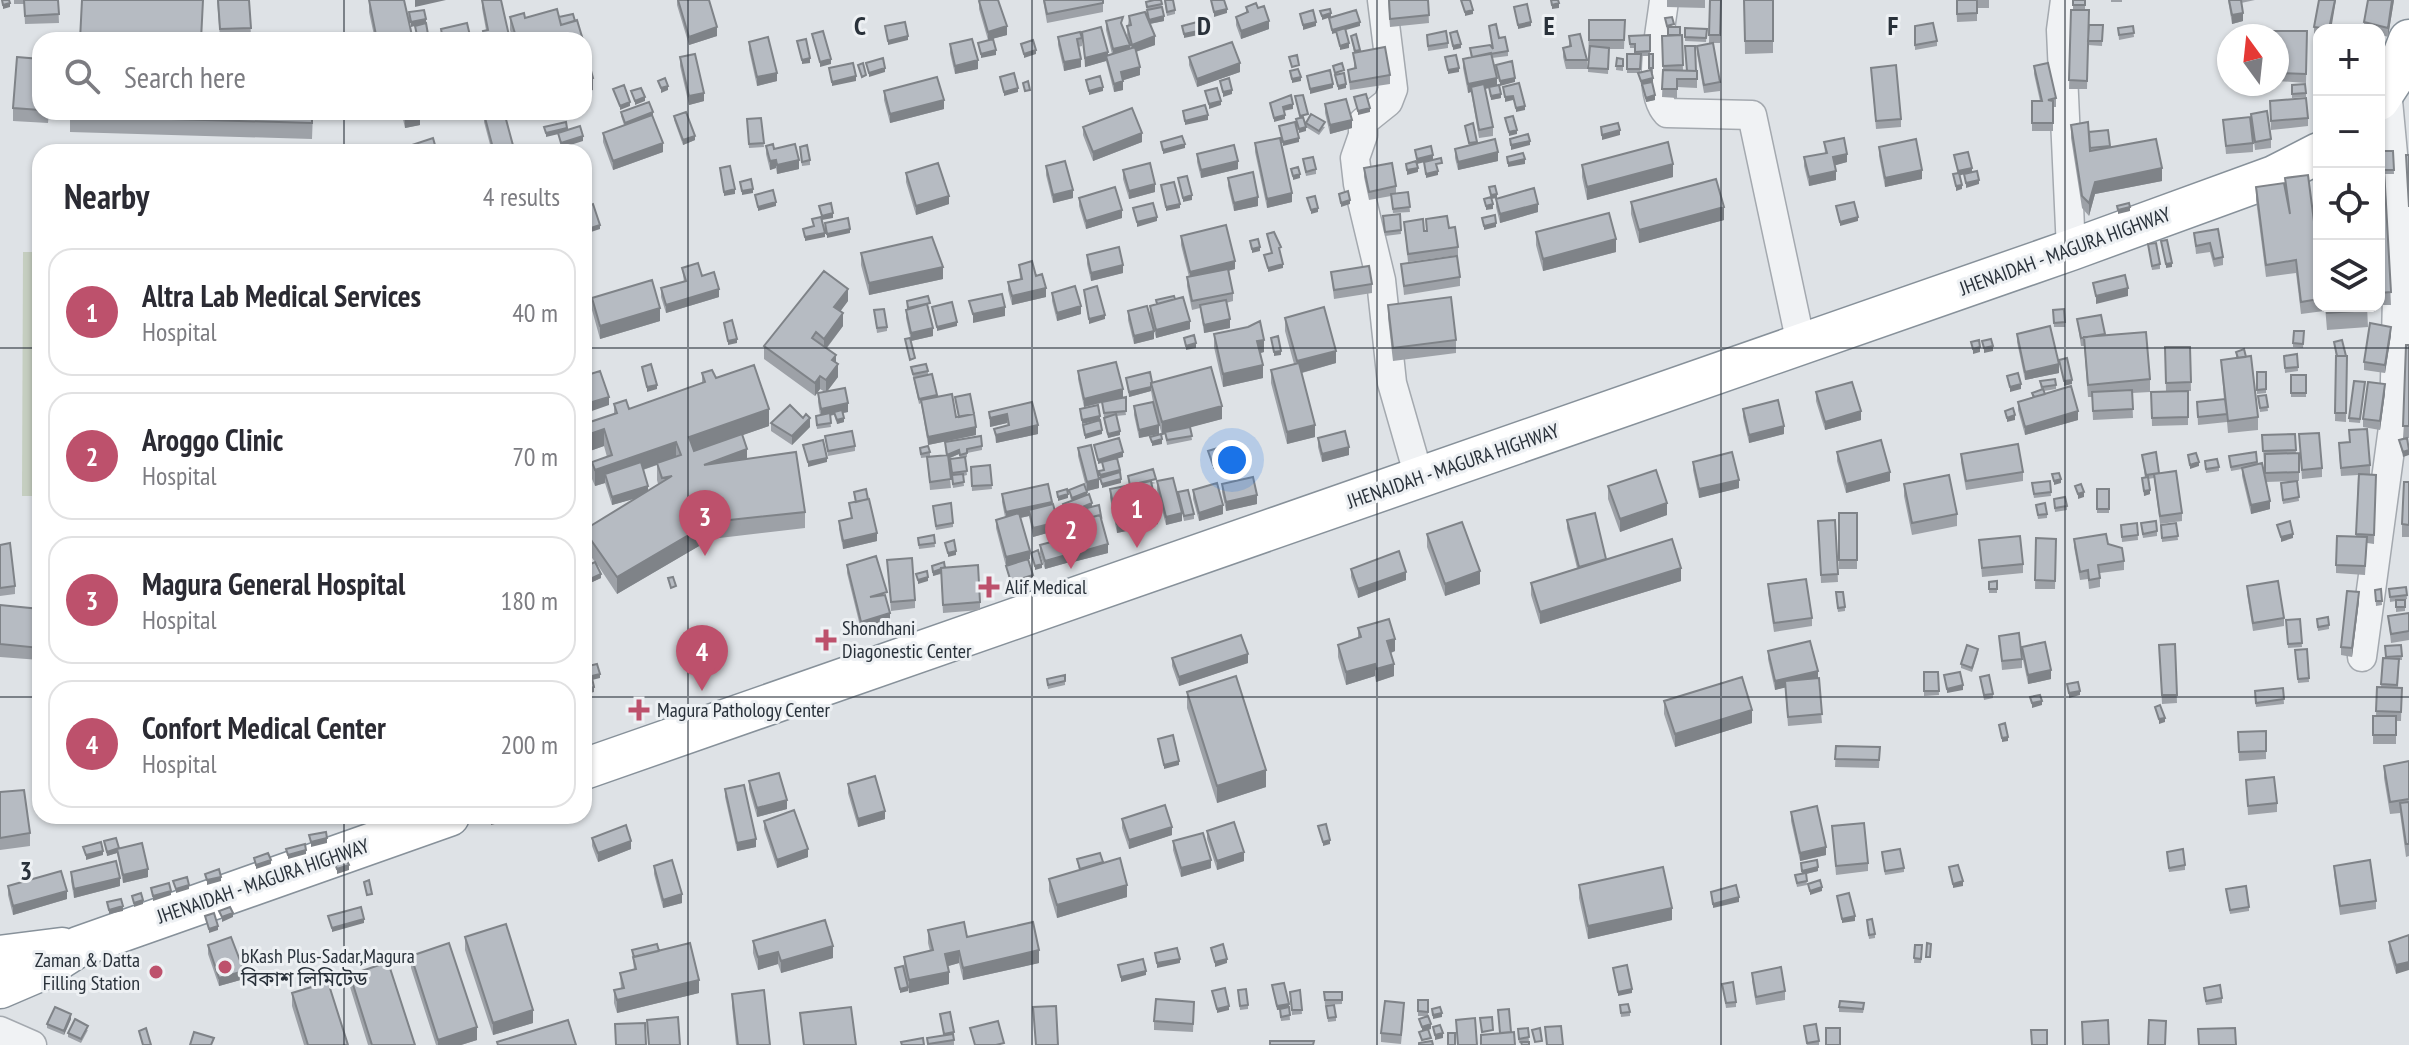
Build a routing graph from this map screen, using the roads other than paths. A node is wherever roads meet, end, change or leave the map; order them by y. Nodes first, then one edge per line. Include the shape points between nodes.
1 (1382, 0) edge
2 (1664, 0) edge
3 (2065, 0) edge
4 (2409, 40) edge
5 (2385, 91) edge
6 (2383, 96) edge
7 (2313, 156) edge
8 (2071, 250) junction
9 (1801, 344) junction
10 (1419, 477) junction
11 (2397, 485) edge
12 (2362, 657) dead end
13 (592, 766) edge
14 (426, 824) edge
15 (78, 947) junction
16 (0, 956) edge
17 (0, 988) edge
18 (0, 1031) edge
19 (32, 1045) edge

1 - 10 street via 1393,89 1388,102 1363,122 1355,158 1381,280 1392,383
2 - 9 street via 1656,85 1660,105 1667,113 1752,115
3 - 8 street via 2061,30
4 - 5 highway
6 - 11 street via 2399,218
7 - 8 highway, JHENAIDAH - MAGURA HIGHWAY via 2274,176
8 - 9 highway, JHENAIDAH - MAGURA HIGHWAY
9 - 10 highway, JHENAIDAH - MAGURA HIGHWAY
10 - 13 highway, JHENAIDAH - MAGURA HIGHWAY
11 - 12 street
14 - 15 highway, JHENAIDAH - MAGURA HIGHWAY
15 - 16 highway, JHENAIDAH - MAGURA HIGHWAY
15 - 17 highway, JHENAIDAH - MAGURA HIGHWAY
18 - 19 street

